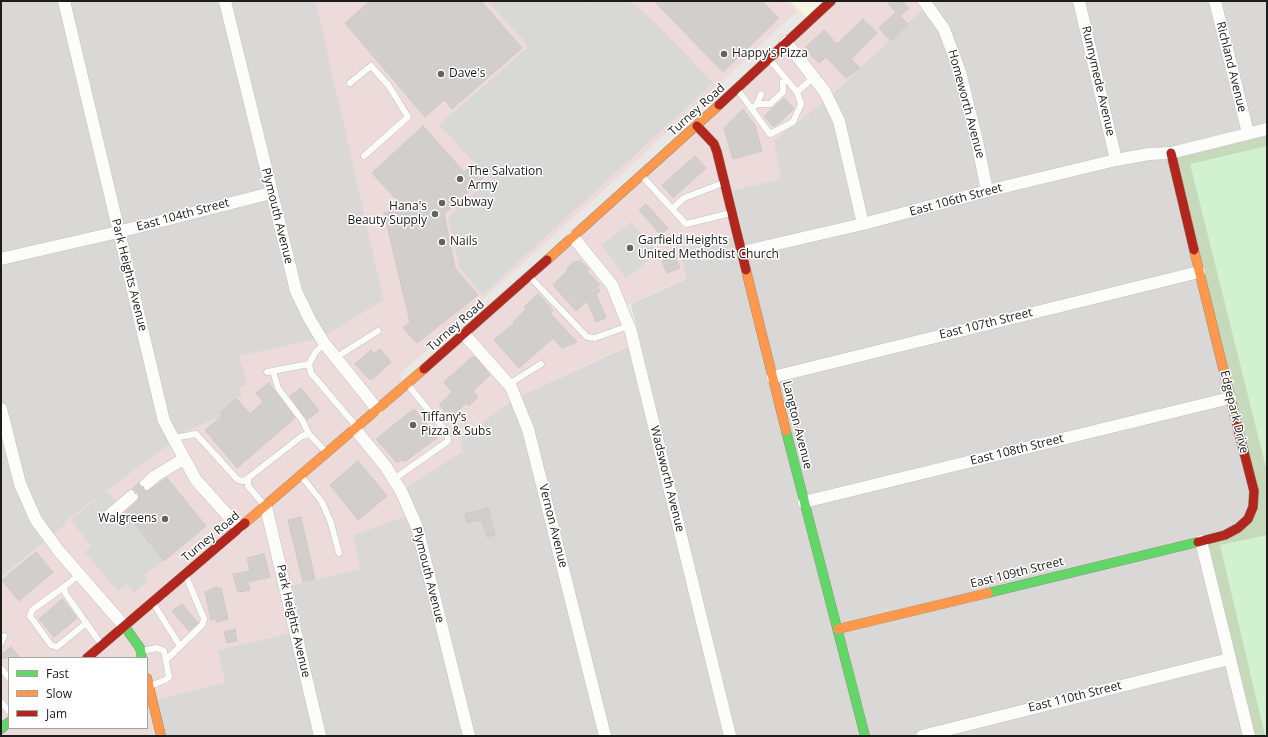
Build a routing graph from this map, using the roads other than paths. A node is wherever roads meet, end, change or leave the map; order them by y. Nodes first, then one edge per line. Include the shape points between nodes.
1 (64, 1) edge
2 (225, 1) edge
3 (831, 1) edge
4 (924, 1) edge
5 (1079, 1) edge
6 (1215, 1) edge
7 (786, 42) junction
8 (769, 59) junction
9 (814, 77) junction
10 (785, 81) junction
11 (776, 82) dead end
12 (350, 83) dead end
13 (737, 89) junction
14 (797, 92) junction
15 (761, 94) dead end
16 (758, 104) junction
17 (752, 109) junction
18 (697, 126) junction
19 (1267, 129) edge
20 (1248, 133) junction
21 (1172, 153) junction
22 (364, 156) dead end
23 (1116, 160) junction
24 (642, 176) junction
25 (725, 182) junction
26 (987, 191) junction
27 (271, 193) junction
28 (672, 210) junction
29 (732, 212) junction
30 (863, 224) junction
31 (118, 232) junction
32 (573, 237) junction
33 (742, 252) junction
34 (1, 259) edge
35 (1199, 272) junction
36 (529, 276) junction
37 (628, 326) junction
38 (378, 331) dead end
39 (464, 334) junction
40 (324, 343) junction
41 (335, 358) junction
42 (309, 364) junction
43 (541, 364) dead end
44 (773, 377) junction
45 (407, 383) junction
46 (509, 384) junction
47 (1230, 398) junction
48 (1, 409) edge
49 (377, 409) junction
50 (356, 428) junction
51 (309, 434) junction
52 (174, 438) junction
53 (328, 453) junction
54 (184, 459) junction
55 (302, 476) junction
56 (248, 478) junction
57 (394, 479) junction
58 (145, 485) dead end
59 (133, 495) dead end
60 (804, 502) junction
61 (266, 507) junction
62 (106, 518) dead end
63 (239, 528) junction
64 (1201, 541) junction
65 (339, 553) dead end
66 (186, 574) junction
67 (80, 575) junction
68 (64, 588) junction
69 (153, 602) junction
70 (86, 624) junction
71 (125, 627) junction
72 (838, 629) junction
73 (102, 646) junction
74 (180, 646) junction
75 (141, 655) edge
76 (88, 657) edge
77 (1229, 659) junction
78 (166, 660) junction
79 (1, 668) edge
80 (8, 677) edge
81 (148, 682) edge
82 (1, 702) edge
83 (8, 710) edge
84 (161, 736) edge
85 (320, 736) edge
86 (469, 736) edge
87 (605, 736) edge
88 (730, 736) edge
89 (865, 736) edge
90 (922, 736) edge
91 (1248, 736) edge

1 - 31 street, Park Heights Avenue
2 - 27 street, Plymouth Avenue
3 - 7 street, Turney Road
4 - 26 street, Homeworth Avenue via 944,29 960,72
5 - 23 street, Runnymede Avenue
6 - 20 street, Richland Avenue
7 - 8 street, Turney Road
7 - 9 street
8 - 10 lane
8 - 13 street, Turney Road
9 - 14 lane
9 - 30 street via 825,92 839,121
10 - 11 lane
10 - 14 lane
10 - 16 lane via 783,92 770,104
12 - 22 lane via 371,66 389,86 408,118
13 - 17 lane
13 - 18 street, Turney Road
14 - 17 lane via 801,104 793,122 770,134
15 - 16 lane
16 - 17 lane
18 - 24 street, Turney Road
18 - 25 street, Langton Avenue via 714,144
19 - 20 street
20 - 21 street
21 - 23 street, East 106th Street
21 - 35 street, Edgepark Drive
23 - 26 street, East 106th Street
24 - 28 lane
24 - 32 street, Turney Road
25 - 28 lane via 688,196
25 - 29 street, Langton Avenue
26 - 30 street, East 106th Street
27 - 31 street, East 104th Street
27 - 40 street, Plymouth Avenue via 294,286
28 - 29 lane via 686,224
29 - 33 street, Langton Avenue
30 - 33 street, East 106th Street
31 - 34 street, East 104th Street
31 - 52 street, Park Heights Avenue via 164,421
32 - 36 street, Turney Road
32 - 37 street, Wadsworth Avenue via 612,285
33 - 44 street, Langton Avenue
35 - 44 street, East 107th Street
35 - 47 street, Edgepark Drive
36 - 37 lane via 587,337 595,338
36 - 39 street, Turney Road
37 - 88 street, Wadsworth Avenue
38 - 41 lane
39 - 45 street, Turney Road
39 - 46 street, Vernon Avenue
40 - 41 street, Plymouth Avenue
40 - 42 lane via 315,352
41 - 49 street, Plymouth Avenue
42 - 50 lane via 311,373
42 - 51 lane via 270,372
43 - 46 lane
44 - 60 street, Langton Avenue
45 - 49 street, Turney Road
45 - 57 lane via 447,433 448,441
46 - 87 street, Vernon Avenue via 528,429
47 - 60 street, East 108th Street
47 - 64 street, Edgepark Drive via 1254,492 1253,507 1248,519 1238,528
48 - 67 street via 20,484 36,520
49 - 50 street, Turney Road
50 - 53 street, Turney Road
50 - 57 street, Plymouth Avenue
51 - 53 lane
51 - 56 lane via 282,450
52 - 54 street, Park Heights Avenue
52 - 56 lane via 196,434 238,480
53 - 55 street, Turney Road
54 - 58 lane via 153,474
54 - 63 street, Park Heights Avenue via 196,480
55 - 61 street, Turney Road
55 - 65 lane via 322,502
56 - 61 lane via 248,486
57 - 86 street, Plymouth Avenue via 417,527
59 - 62 lane
60 - 72 street, Langton Avenue
61 - 63 street, Turney Road
61 - 85 street, Park Heights Avenue
63 - 66 street, Turney Road
64 - 72 street, East 109th Street
64 - 77 street
66 - 69 street, Turney Road
66 - 74 lane via 204,619 202,625
67 - 68 lane
67 - 71 street
68 - 70 lane
68 - 70 lane via 32,610 30,616 52,645 57,647
69 - 71 street, Turney Road
69 - 74 lane
70 - 73 lane
71 - 73 street, Turney Road
71 - 75 street
72 - 89 street, Langton Avenue
73 - 76 street, Turney Road
74 - 78 lane
75 - 78 lane via 157,648 164,651
77 - 90 street, East 110th Street
77 - 91 street
78 - 81 lane via 170,676 165,680
79 - 80 lane
81 - 84 street
82 - 83 lane

